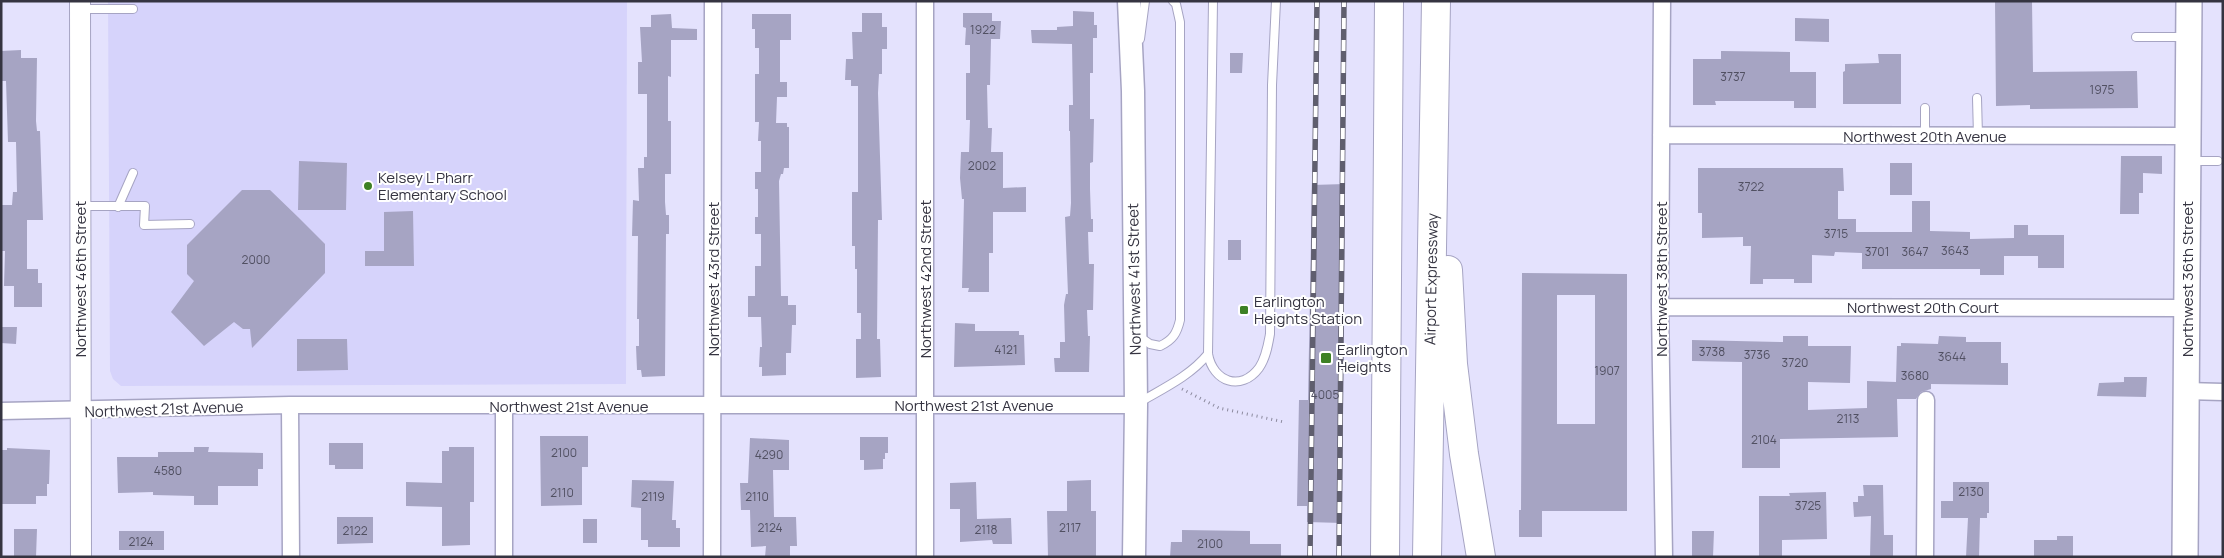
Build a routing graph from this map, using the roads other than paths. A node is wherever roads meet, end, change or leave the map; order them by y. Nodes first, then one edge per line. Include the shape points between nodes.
1 (713, 1) edge
2 (925, 1) edge
3 (1129, 1) edge
4 (1145, 1) edge
5 (1173, 1) edge
6 (1213, 1) edge
7 (1276, 1) edge
8 (1389, 1) edge
9 (1436, 1) edge
10 (1662, 1) edge
11 (2189, 1) edge
12 (80, 5) edge
13 (133, 9) dead end
14 (2136, 37) dead end
15 (2189, 37) junction
16 (1436, 50) junction
17 (1133, 91) junction
18 (1977, 98) dead end
19 (1926, 108) dead end
20 (1661, 135) junction
21 (1925, 136) junction
22 (1978, 136) junction
23 (2188, 136) junction
24 (2188, 161) junction
25 (2218, 161) dead end
26 (133, 172) dead end
27 (80, 206) junction
28 (118, 206) junction
29 (190, 224) dead end
30 (1660, 307) junction
31 (2187, 308) junction
32 (1135, 332) junction
33 (1208, 354) junction
34 (2186, 391) junction
35 (2223, 392) edge
36 (1926, 400) dead end
37 (290, 405) junction
38 (1136, 405) junction
39 (504, 406) junction
40 (713, 406) junction
41 (925, 406) junction
42 (1, 411) edge
43 (81, 411) junction
44 (81, 557) edge
45 (291, 557) edge
46 (504, 557) edge
47 (712, 557) edge
48 (925, 557) edge
49 (1134, 557) edge
50 (1385, 557) edge
51 (1427, 557) edge
52 (1481, 557) edge
53 (1664, 557) edge
54 (1925, 557) edge
55 (2185, 557) edge

1 - 40 street, Northwest 43rd Street
2 - 41 street, Northwest 42nd Street
3 - 17 main road, Northwest 41st Street
4 - 17 lane
5 - 32 lane via 1180,22 1180,320 1173,338 1160,346 1150,344
6 - 33 lane
7 - 33 lane via 1270,334 1260,367 1252,376 1236,382 1220,377 1210,364
8 - 50 highway
9 - 16 highway, Airport Expressway
10 - 20 street, Northwest 38th Street
11 - 15 main road, Northwest 36th Street
12 - 13 lane
12 - 27 street, Northwest 46th Street
14 - 15 lane
15 - 23 main road, Northwest 36th Street
16 - 51 highway, Airport Expressway
16 - 52 highway via 1454,364 1464,454
17 - 32 main road, Northwest 41st Street
18 - 22 lane
19 - 21 lane
20 - 21 street, Northwest 20th Avenue
20 - 30 street, Northwest 38th Street
21 - 22 street, Northwest 20th Avenue
22 - 23 street, Northwest 20th Avenue
23 - 24 main road, Northwest 36th Street
24 - 25 lane
24 - 31 main road, Northwest 36th Street
26 - 28 lane
27 - 28 lane
27 - 43 street, Northwest 46th Street
28 - 29 lane via 145,206 144,224
30 - 31 street, Northwest 20th Court
30 - 53 street, Northwest 38th Street
31 - 34 main road, Northwest 36th Street
32 - 38 main road, Northwest 41st Street
33 - 38 lane via 1198,367
34 - 35 street
34 - 55 main road, Northwest 36th Street
36 - 54 street
37 - 39 street, Northwest 21st Avenue
37 - 43 street, Northwest 21st Avenue
37 - 45 street
38 - 41 street, Northwest 21st Avenue
38 - 49 main road, Northwest 41st Street
39 - 40 street, Northwest 21st Avenue
39 - 46 street
40 - 41 street, Northwest 21st Avenue
40 - 47 street, Northwest 43rd Street
41 - 48 street, Northwest 42nd Street
42 - 43 street, Northwest 21st Avenue
43 - 44 street, Northwest 46th Street

